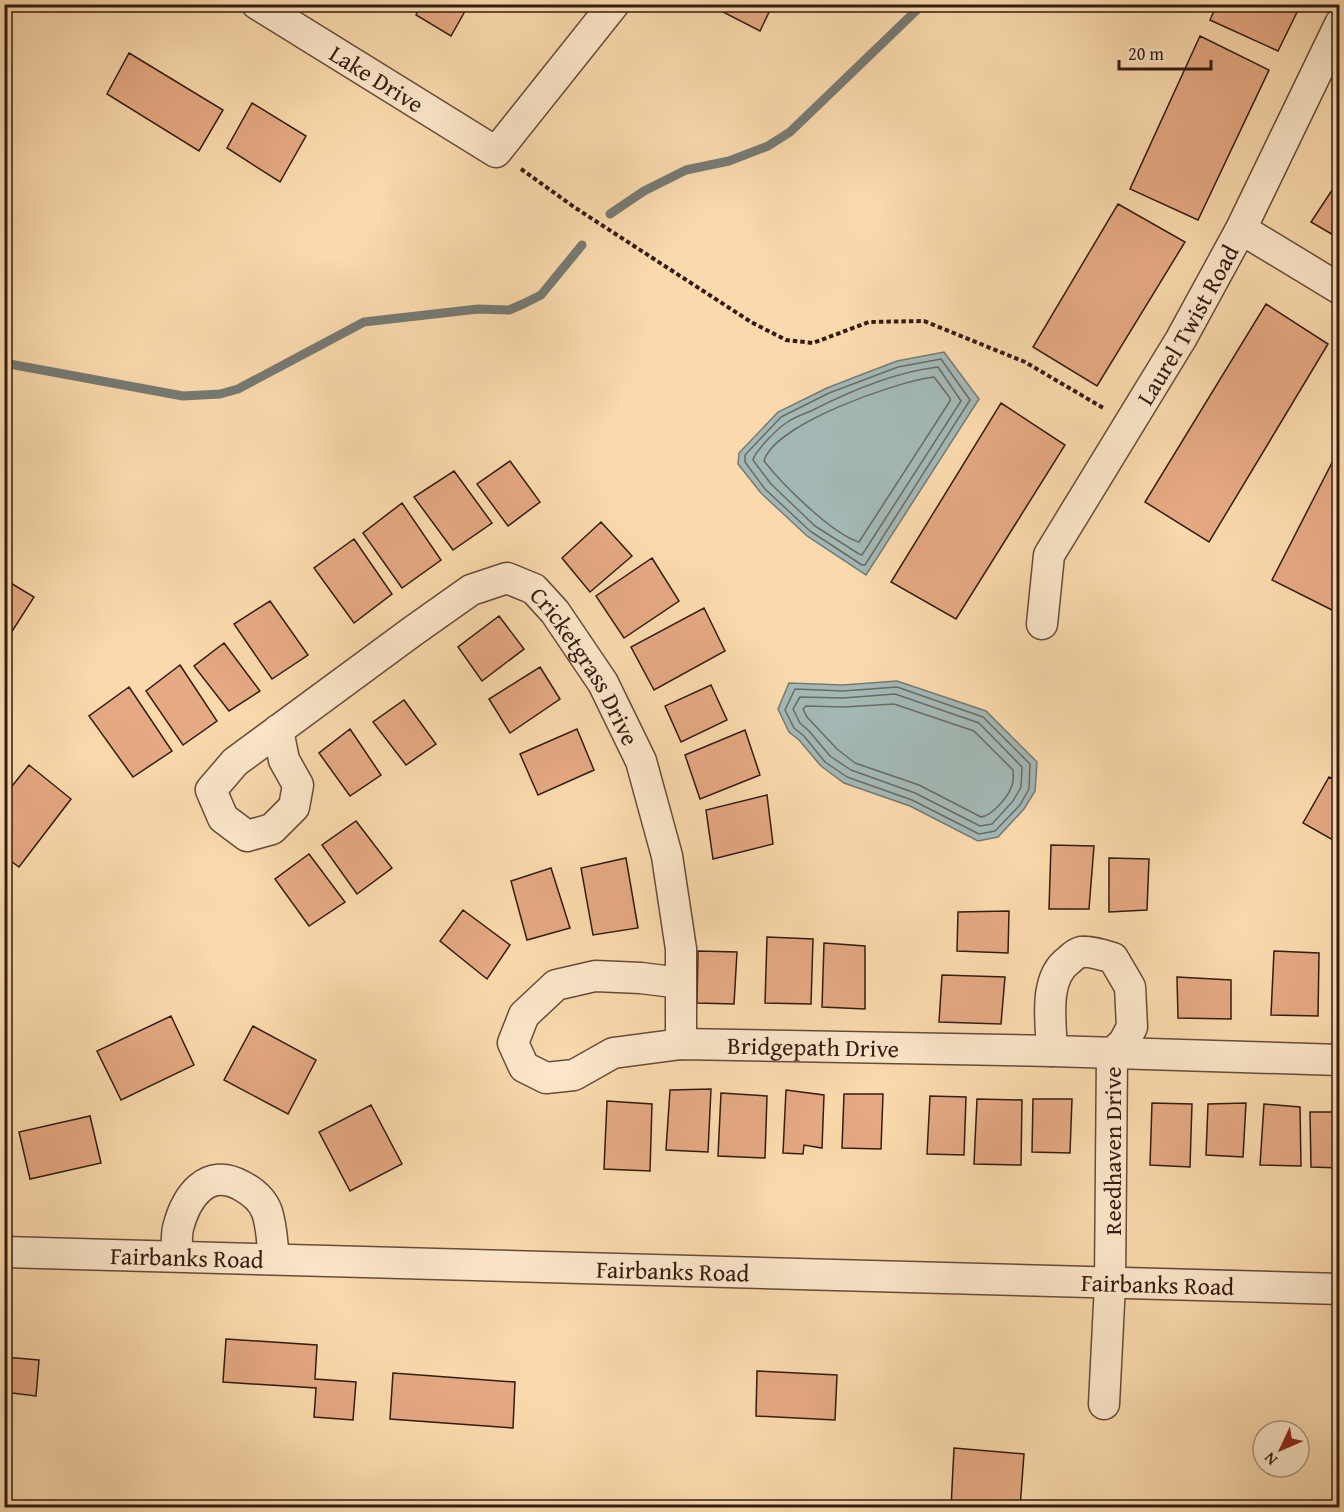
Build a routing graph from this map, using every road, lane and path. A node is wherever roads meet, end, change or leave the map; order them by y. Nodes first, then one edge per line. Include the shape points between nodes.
1 (257, 4) edge
2 (614, 4) edge
3 (1340, 24) edge
4 (496, 152) junction
5 (1241, 229) junction
6 (1340, 289) edge
7 (1129, 423) junction
8 (1042, 624) dead end
9 (278, 730) dead end
10 (681, 982) junction
11 (681, 1044) junction
12 (1052, 1051) junction
13 (1112, 1054) junction
14 (1340, 1060) edge
15 (4, 1252) edge
16 (177, 1256) junction
17 (274, 1258) junction
18 (1110, 1284) junction
19 (1340, 1289) edge
20 (1104, 1404) dead end

1 - 4 street, Lake Drive
2 - 4 street
3 - 5 street, Laurel Twist Road
4 - 7 path via 751,322 786,340 813,343 868,322 924,321 1025,362
5 - 6 street
5 - 7 street, Laurel Twist Road via 1181,339
7 - 8 street, Laurel Twist Road via 1049,555
9 - 10 street, Cricketgrass Drive via 471,590 507,578 534,589 555,612 603,683 641,761 667,856 681,949
10 - 11 street, Cricketgrass Drive
10 - 11 street, Bridgepath Drive via 595,976 555,985 524,1015 513,1043 524,1067 546,1078 574,1075 613,1053
11 - 12 street, Bridgepath Drive
12 - 13 street, Bridgepath Drive
12 - 13 street, Reedhaven Drive via 1053,986 1059,967 1079,952 1113,958 1130,987 1132,1027
13 - 14 street, Bridgepath Drive
13 - 18 street, Reedhaven Drive
15 - 16 street, Fairbanks Road
16 - 17 street, Fairbanks Road
16 - 17 street via 177,1230 190,1198 201,1186 215,1180 232,1180 257,1196 266,1210
17 - 18 street, Fairbanks Road
18 - 19 street, Fairbanks Road
18 - 20 street, Reedhaven Drive

